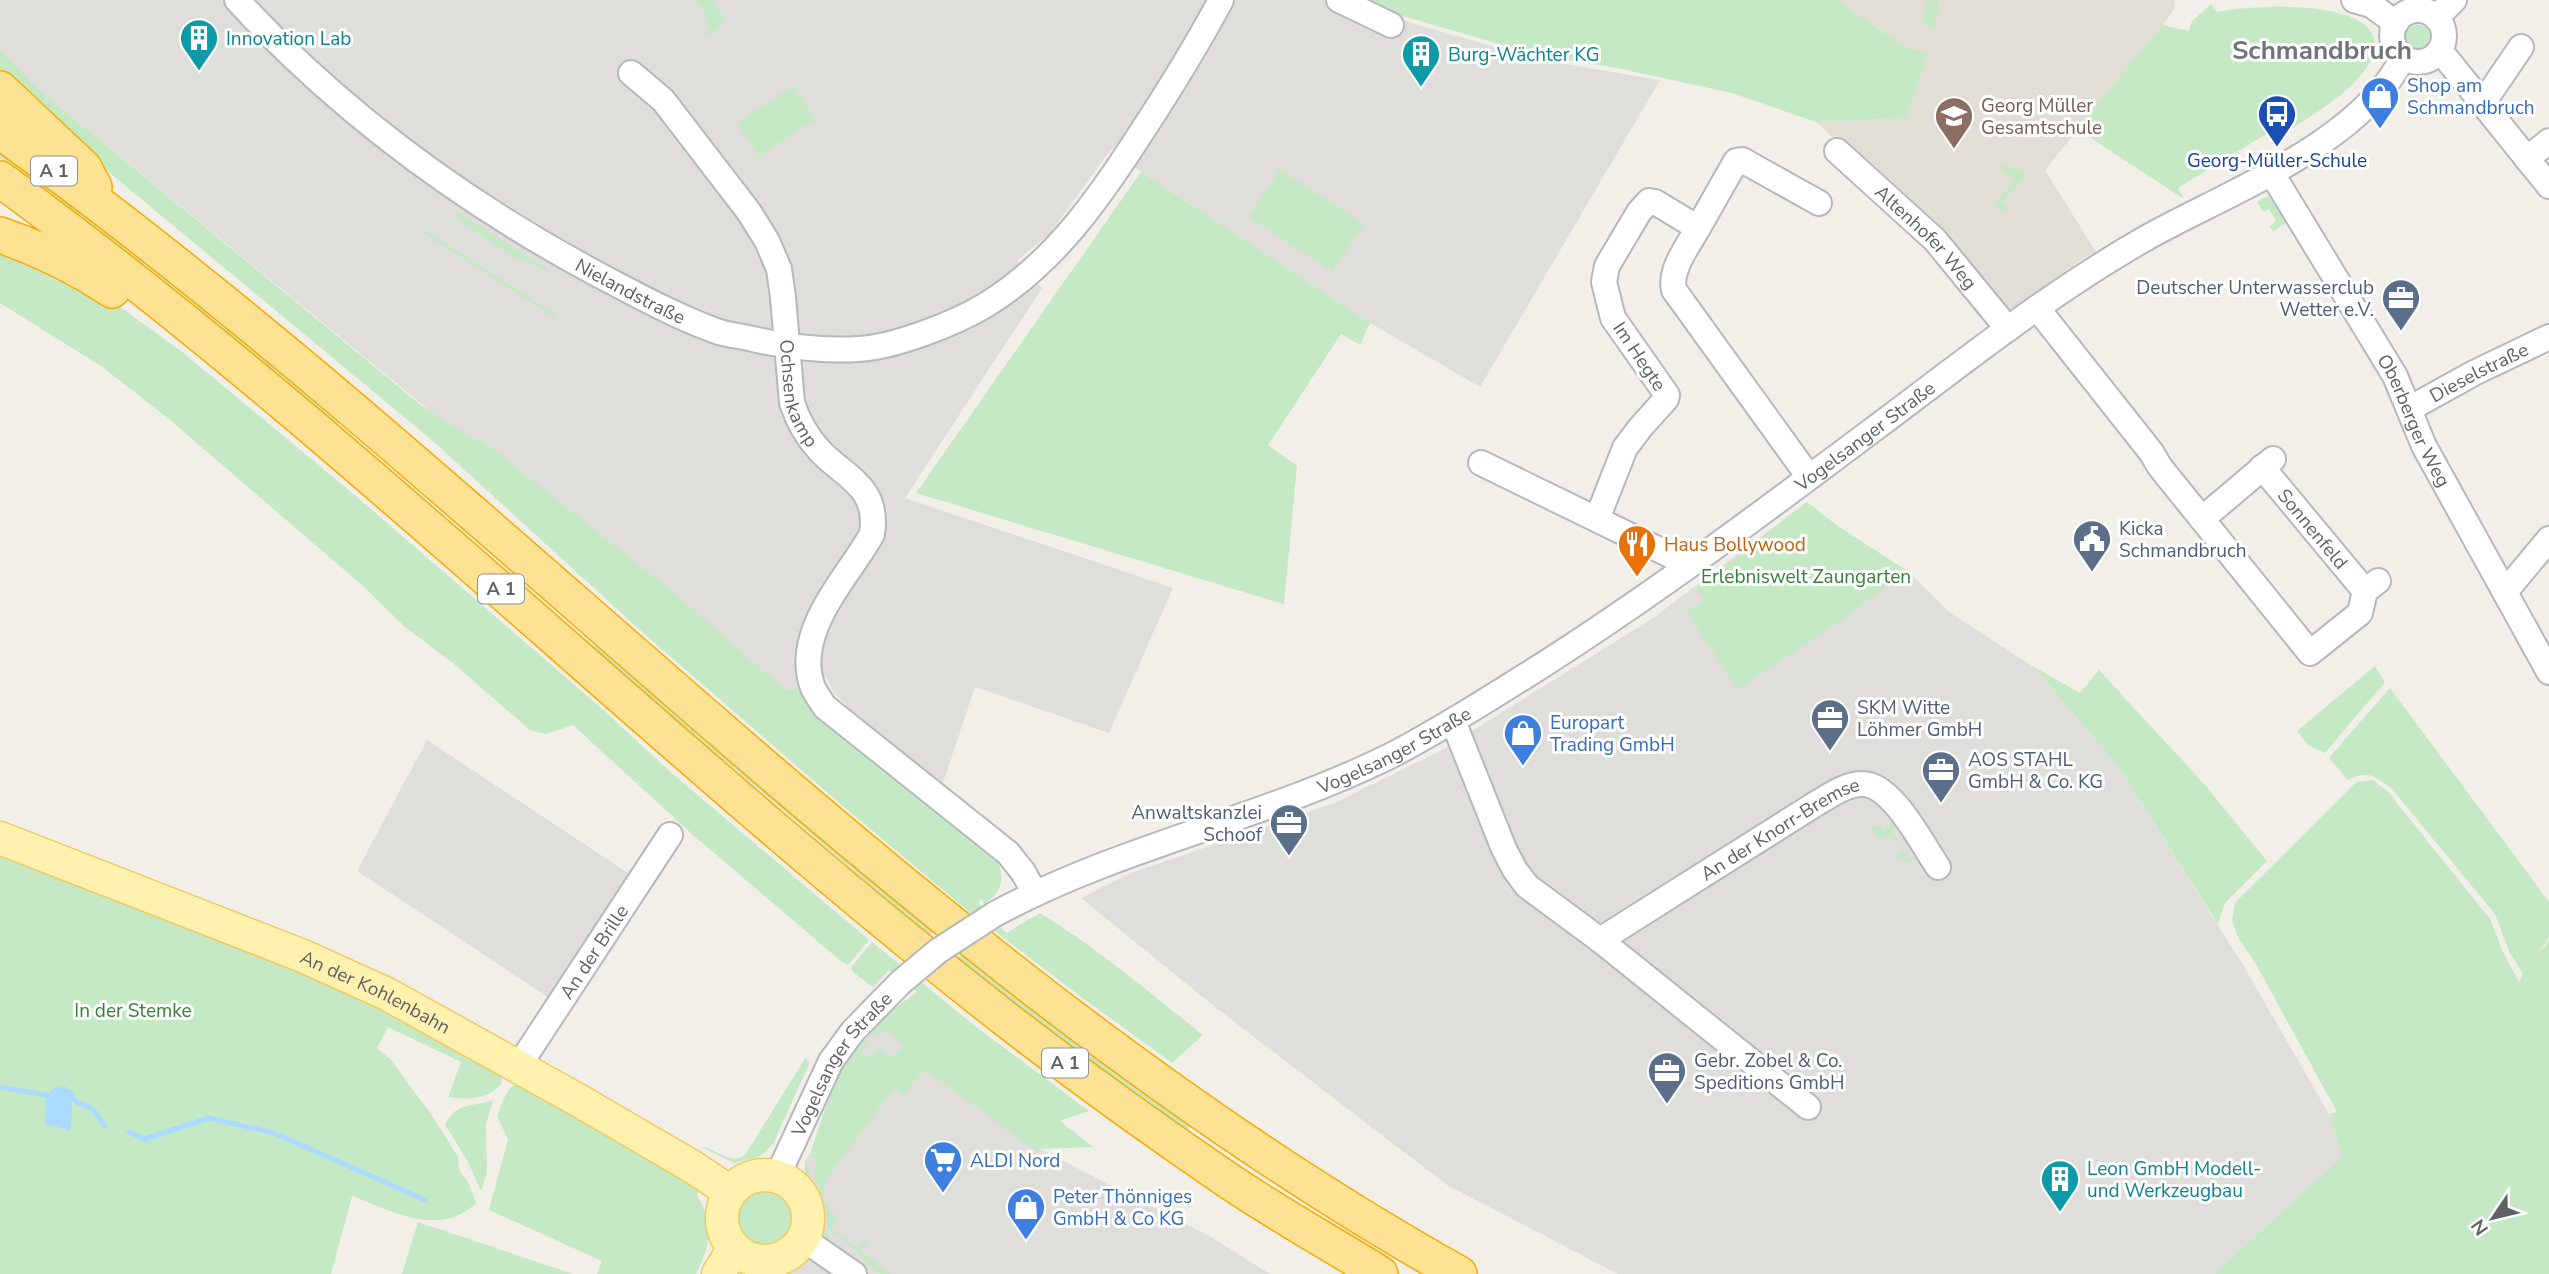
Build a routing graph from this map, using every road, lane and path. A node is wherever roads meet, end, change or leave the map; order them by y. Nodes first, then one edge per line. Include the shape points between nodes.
1 (237, 0) edge
2 (1221, 0) edge
3 (1339, 0) edge
4 (2354, 0) edge
5 (2454, 0) edge
6 (2436, 18) junction
7 (2396, 23) junction
8 (1391, 25) dead end
9 (2521, 47) dead end
10 (2437, 54) junction
11 (2403, 57) junction
12 (631, 73) dead end
13 (0, 89) edge
14 (2483, 103) junction
15 (0, 131) edge
16 (2549, 141) edge
17 (1837, 151) dead end
18 (2527, 159) junction
19 (2272, 172) junction
20 (0, 179) edge
21 (2549, 186) edge
22 (1819, 203) dead end
23 (108, 212) junction
24 (1698, 228) junction
25 (0, 235) edge
26 (2037, 308) junction
27 (2008, 329) junction
28 (2549, 337) edge
29 (786, 346) junction
30 (230, 358) junction
31 (2409, 409) junction
32 (1481, 463) dead end
33 (1809, 477) junction
34 (1597, 519) junction
35 (2202, 519) junction
36 (2549, 539) edge
37 (1686, 567) junction
38 (2505, 592) junction
39 (2549, 671) edge
40 (1453, 721) junction
41 (670, 835) dead end
42 (0, 838) edge
43 (1938, 867) dead end
44 (1035, 892) junction
45 (1600, 940) junction
46 (519, 1067) junction
47 (1808, 1107) dead end
48 (777, 1177) junction
49 (730, 1192) junction
50 (802, 1238) junction
51 (735, 1264) edge
52 (854, 1274) edge
53 (1380, 1274) edge
54 (1459, 1274) edge

1 - 29 street, Nielandstraße via 351,111 536,242 718,332
2 - 29 street, Ochsenkamp via 1188,60 1087,213 1014,286 971,314 878,346
3 - 8 street
4 - 7 street via 2371,5
5 - 6 street
6 - 7 street via 2418,10 2406,13
6 - 10 street via 2444,39
7 - 11 street via 2393,43
9 - 14 street
10 - 11 street via 2419,62
10 - 14 street via 2446,58
11 - 19 street, Vogelsanger Straße via 2382,90 2357,116
12 - 29 street via 663,100 767,241 779,269
13 - 23 highway via 84,168
14 - 18 street
15 - 23 highway, A 1
16 - 18 street
17 - 27 street, Altenhofer Weg via 1935,240
18 - 21 street
19 - 26 street, Vogelsanger Straße via 2117,255
19 - 31 street, Oberberger Weg via 2369,330
20 - 30 highway, A 1
22 - 24 street via 1737,160
23 - 54 highway, A 1 via 356,412 796,795 1034,990 1255,1150
24 - 33 street via 1675,271 1674,290
24 - 34 street, Im Hegte via 1649,201 1607,265 1604,282 1613,318 1667,395 1625,448
25 - 30 highway via 77,267
26 - 27 street, Vogelsanger Straße
26 - 35 street, Sonnenfeld
27 - 33 street, Vogelsanger Straße
28 - 31 street, Dieselstraße
29 - 44 street, Ochsenkamp via 792,404 802,426 819,450 861,486 874,521 867,544 818,620 810,646 814,688 825,707 1008,853
30 - 53 highway, A 1 via 770,824 996,1011 1232,1183
31 - 38 street, Oberberger Weg via 2424,446
32 - 34 street
33 - 37 street, Vogelsanger Straße
34 - 37 street
35 - 35 street, Sonnenfeld via 2269,462 2371,586 2360,613 2310,653
36 - 38 street
37 - 40 street, Vogelsanger Straße via 1631,608
38 - 39 street, Oberberger Weg
40 - 44 street, Vogelsanger Straße via 1334,782
40 - 45 street via 1514,870 1527,886
41 - 46 street, An der Brille
42 - 46 main road, An der Kohlenbahn via 303,956 387,994
43 - 45 street, An der Knorr-Bremse via 1884,791 1872,785 1852,785
44 - 48 street, Vogelsanger Straße, bridge via 938,951 853,1031 831,1061
45 - 47 street
46 - 49 main road, An der Kohlenbahn
48 - 49 main road via 755,1176
48 - 50 main road via 793,1185 803,1199 807,1219
49 - 51 main road via 722,1217
50 - 51 main road via 794,1249 774,1259
50 - 52 street

